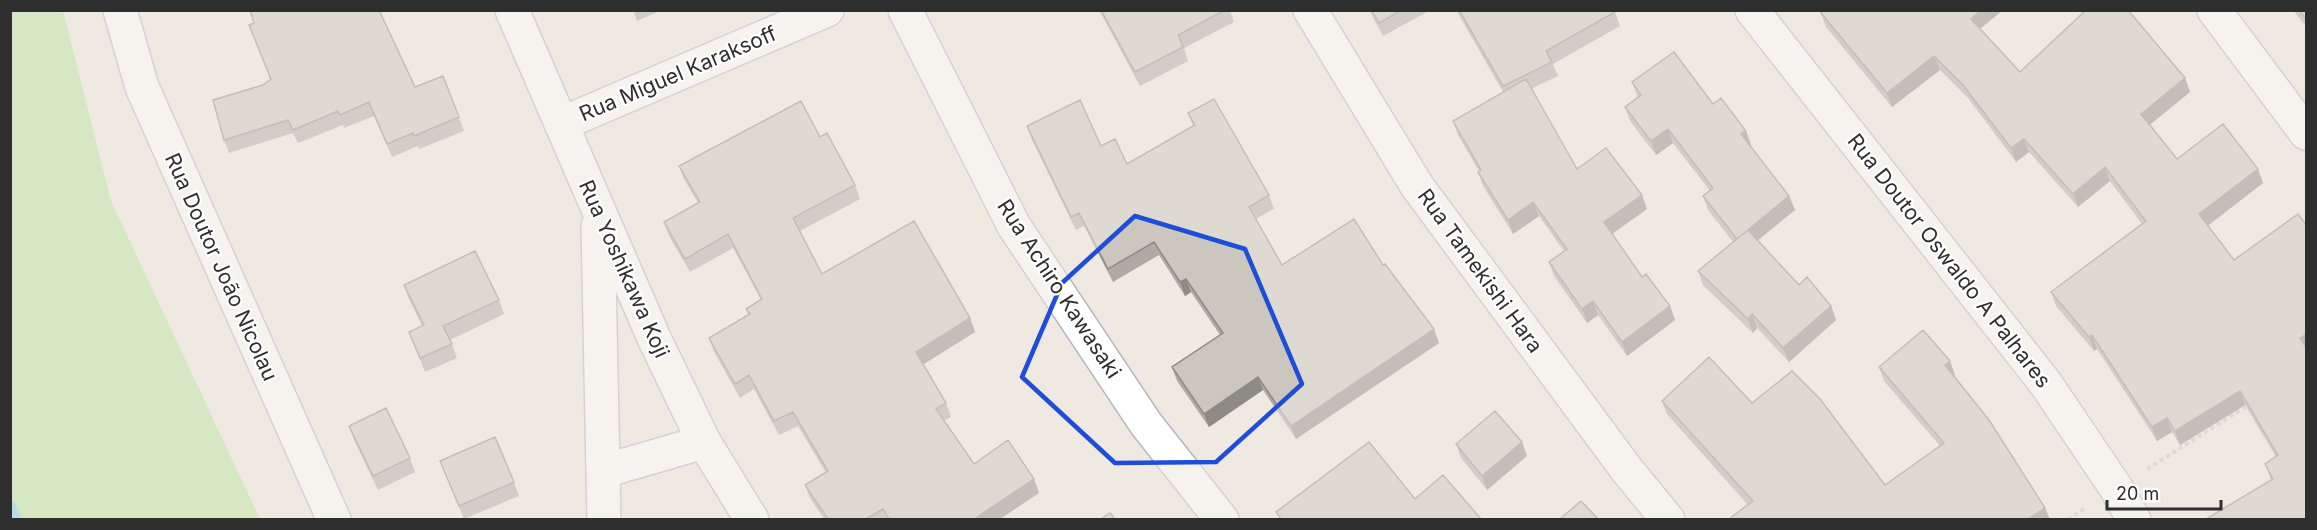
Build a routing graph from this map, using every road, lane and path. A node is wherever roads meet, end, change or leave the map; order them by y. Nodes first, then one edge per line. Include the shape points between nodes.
1 (120, 10) edge
2 (512, 10) edge
3 (827, 10) edge
4 (905, 10) edge
5 (1310, 10) edge
6 (1752, 10) edge
7 (2214, 10) edge
8 (561, 124) junction
9 (2307, 133) edge
10 (598, 212) junction
11 (2256, 400) edge
12 (704, 442) junction
13 (604, 471) junction
14 (2116, 488) junction
15 (333, 519) edge
16 (604, 519) edge
17 (752, 519) edge
18 (1222, 519) edge
19 (1668, 519) edge
20 (2134, 519) edge

1 - 15 street, Rua Doutor João Nicolau via 142,87
2 - 8 street, Rua Yoshikawa Koji
3 - 8 street, Rua Miguel Karaksoff
4 - 18 street, Rua Achiro Kawasaki via 1014,226 1146,424
5 - 19 street, Rua Tamekishi Hara via 1417,186 1627,470
6 - 14 street, Rua Doutor Oswaldo A Palhares via 2046,384
7 - 9 street
8 - 10 street, Rua Yoshikawa Koji
10 - 12 street, Rua Yoshikawa Koji
10 - 13 street
11 - 14 path
12 - 13 street
12 - 17 street, Rua Yoshikawa Koji
13 - 16 street
14 - 20 street, Rua Doutor Oswaldo A Palhares

